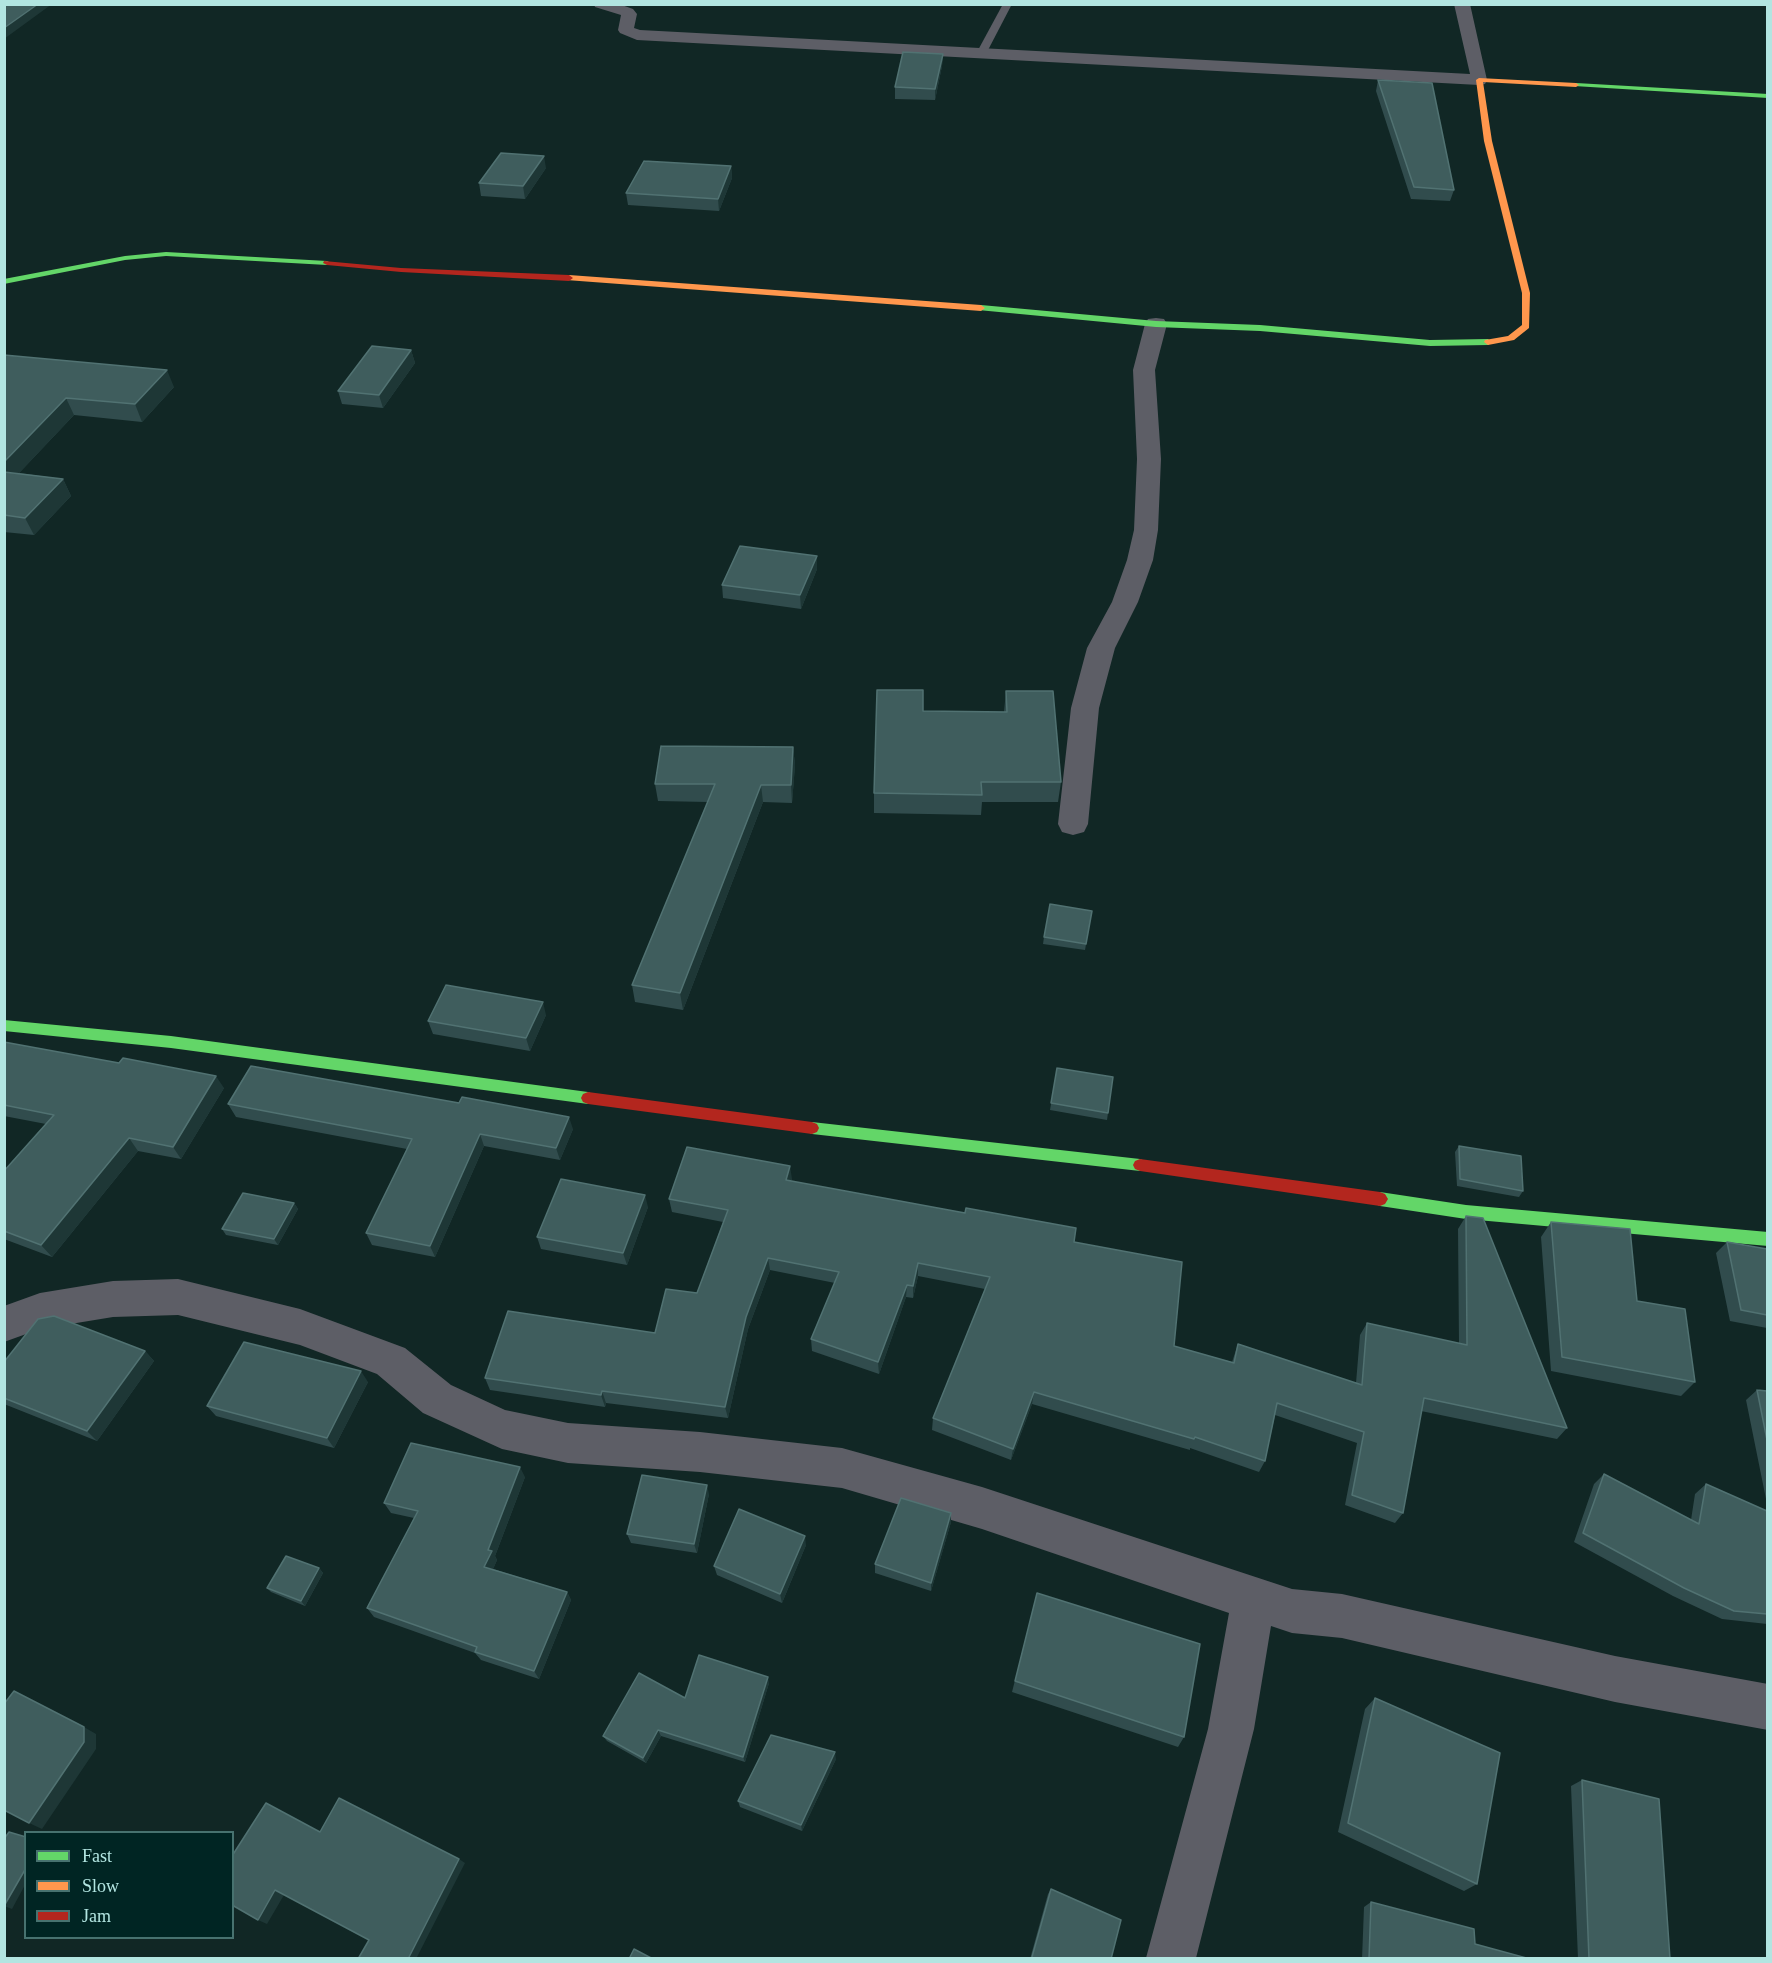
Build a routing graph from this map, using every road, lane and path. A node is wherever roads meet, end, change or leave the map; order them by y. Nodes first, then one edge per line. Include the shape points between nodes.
1 (601, 4) edge
2 (1008, 4) edge
3 (1462, 4) edge
4 (982, 52) junction
5 (1479, 80) junction
6 (1767, 96) edge
7 (4, 282) edge
8 (1156, 324) junction
9 (1073, 824) dead end
10 (4, 1025) edge
11 (1767, 1239) edge
12 (4, 1324) edge
13 (1253, 1599) junction
14 (1767, 1707) edge
15 (1171, 1959) edge

1 - 4 street via 627,12 626,30 637,35
2 - 4 lane
3 - 5 street
4 - 5 street
5 - 6 street
5 - 8 street via 1488,141 1526,293 1526,326 1511,338 1483,343 1430,343 1260,328
7 - 8 street via 125,258 166,254 507,274
8 - 9 street via 1144,370 1149,459 1146,530 1125,602 1101,648 1085,708
10 - 11 street via 171,1042 808,1128 1173,1169 1466,1212
12 - 13 street via 40,1311 113,1299 178,1297 300,1328 391,1361 437,1400 502,1429 568,1443 700,1452 842,1468 982,1508
13 - 14 street via 1292,1611 1342,1616 1615,1679
13 - 15 street via 1232,1730

